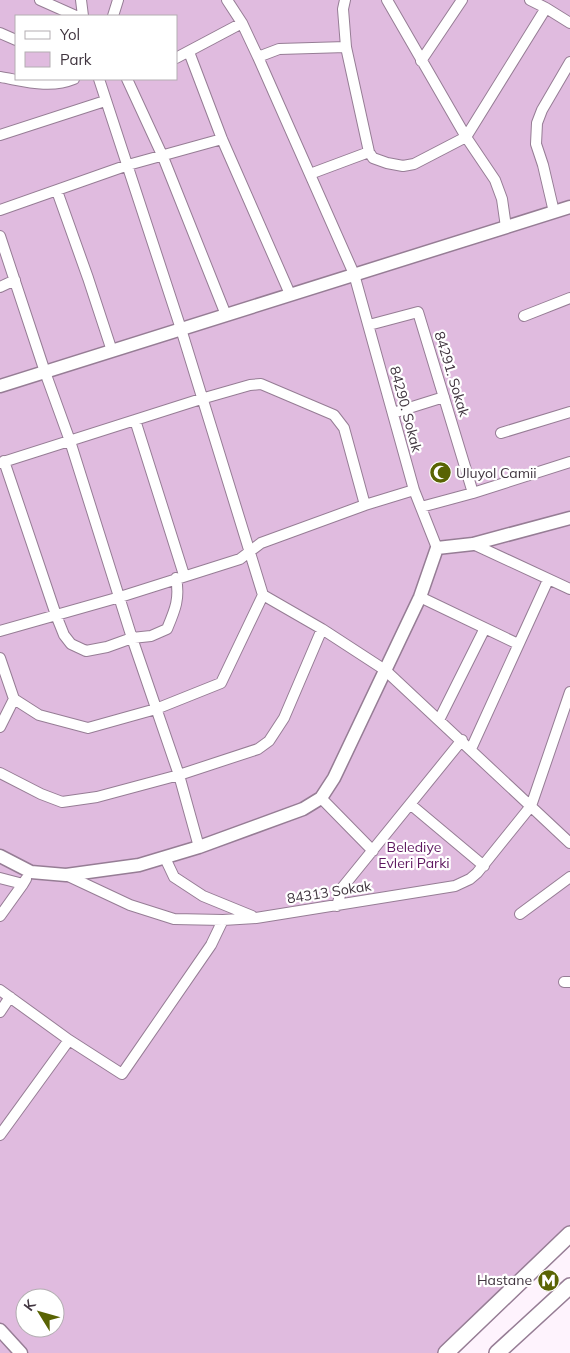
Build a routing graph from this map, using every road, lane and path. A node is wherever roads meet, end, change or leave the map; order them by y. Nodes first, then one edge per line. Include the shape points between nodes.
1 (40, 0) edge
2 (81, 0) edge
3 (118, 0) edge
4 (227, 0) edge
5 (345, 0) edge
6 (387, 0) edge
7 (462, 0) edge
8 (530, 0) edge
9 (546, 8) junction
10 (74, 15) edge
11 (83, 15) edge
12 (114, 15) edge
13 (242, 23) junction
14 (570, 23) edge
15 (0, 33) edge
16 (15, 40) edge
17 (346, 47) junction
18 (189, 52) junction
19 (178, 57) edge
20 (258, 57) junction
21 (421, 61) junction
22 (570, 62) edge
23 (0, 77) edge
24 (15, 80) edge
25 (17, 80) edge
26 (72, 80) edge
27 (99, 80) edge
28 (129, 80) edge
29 (105, 101) junction
30 (0, 135) edge
31 (466, 138) junction
32 (222, 139) junction
33 (369, 152) junction
34 (163, 157) junction
35 (128, 166) junction
36 (310, 174) junction
37 (57, 191) junction
38 (570, 207) edge
39 (0, 210) edge
40 (554, 212) junction
41 (506, 227) junction
42 (0, 236) edge
43 (354, 274) junction
44 (15, 280) junction
45 (0, 287) edge
46 (290, 294) junction
47 (570, 298) edge
48 (226, 315) junction
49 (524, 316) dead end
50 (369, 325) junction
51 (181, 329) junction
52 (112, 352) junction
53 (45, 372) junction
54 (0, 386) edge
55 (444, 397) junction
56 (201, 399) junction
57 (570, 412) edge
58 (393, 413) junction
59 (135, 420) junction
60 (501, 433) dead end
61 (70, 441) junction
62 (2, 462) edge
63 (570, 462) edge
64 (414, 490) junction
65 (473, 493) junction
66 (366, 505) junction
67 (421, 507) junction
68 (570, 518) edge
69 (473, 544) junction
70 (437, 548) junction
71 (249, 553) junction
72 (180, 577) junction
73 (548, 580) junction
74 (570, 589) edge
75 (263, 595) junction
76 (120, 597) junction
77 (420, 597) junction
78 (56, 615) junction
79 (485, 628) junction
80 (322, 629) junction
81 (0, 631) edge
82 (132, 638) junction
83 (518, 644) junction
84 (0, 658) edge
85 (385, 670) junction
86 (570, 692) edge
87 (14, 699) junction
88 (156, 708) junction
89 (439, 720) junction
90 (0, 727) edge
91 (462, 740) junction
92 (471, 749) junction
93 (0, 773) edge
94 (178, 775) junction
95 (321, 798) junction
96 (410, 804) junction
97 (531, 806) junction
98 (570, 842) edge
99 (199, 847) junction
100 (373, 851) junction
101 (0, 856) edge
102 (164, 858) junction
103 (484, 866) junction
104 (30, 872) junction
105 (66, 875) junction
106 (570, 877) edge
107 (0, 878) edge
108 (23, 884) junction
109 (337, 906) junction
110 (520, 914) dead end
111 (0, 916) edge
112 (256, 918) junction
113 (223, 920) junction
114 (0, 990) edge
115 (10, 997) junction
116 (0, 1012) edge
117 (69, 1040) junction
118 (0, 1135) edge
119 (570, 1234) edge
120 (570, 1286) edge
121 (0, 1330) edge
122 (21, 1353) edge
123 (446, 1353) edge
124 (497, 1353) edge

1 - 10 street
2 - 11 street
3 - 12 street
4 - 13 street, 84290. Sokak
5 - 17 street
6 - 21 street
7 - 21 street
8 - 9 street
9 - 14 street
9 - 31 street
13 - 18 street
13 - 20 street, 84290. Sokak
15 - 16 street
17 - 20 street via 279,49
17 - 33 street
18 - 19 street
18 - 32 street
20 - 36 street, 84290. Sokak
21 - 31 street
22 - 40 street via 536,123 536,144
23 - 24 street
25 - 26 street via 63,84
27 - 29 street
28 - 34 street
29 - 30 street
29 - 35 street
31 - 33 street via 404,166 379,161
31 - 41 street via 495,180
32 - 34 street
32 - 46 street
33 - 36 street
34 - 35 street
34 - 48 street
35 - 37 street
35 - 51 street
36 - 43 street, 84290. Sokak
37 - 39 street
37 - 52 street
38 - 40 street
40 - 41 street
41 - 43 street
42 - 44 street
43 - 46 street
43 - 50 street, 84290. Sokak
44 - 45 street
44 - 53 street
46 - 48 street
47 - 49 street
48 - 51 street
50 - 55 street, 84291. Sokak via 418,312
50 - 58 street, 84290. Sokak
51 - 52 street
51 - 56 street
52 - 53 street
53 - 54 street
53 - 61 street
55 - 58 street
55 - 65 street, 84291. Sokak
56 - 59 street
56 - 66 street via 262,384 334,415 344,428
56 - 71 street
57 - 60 street
58 - 64 street, 84290. Sokak
59 - 61 street
59 - 72 street
61 - 62 street
61 - 76 street
62 - 78 street
63 - 65 street
64 - 66 street
64 - 67 street, 84290. Sokak
65 - 67 street
66 - 71 street via 261,543
67 - 70 street, 84290. Sokak
68 - 69 street
69 - 70 street
69 - 73 street
70 - 77 street
71 - 72 street via 240,559
71 - 75 street
72 - 76 street
72 - 82 street via 176,606 167,629 152,636
73 - 74 street
73 - 83 street
75 - 80 street
75 - 88 street via 221,683
76 - 78 street
76 - 82 street
77 - 79 street
77 - 85 street
78 - 81 street
78 - 82 street via 71,644 86,651
79 - 83 street
79 - 89 street
80 - 85 street
80 - 94 street via 284,718 269,741 258,749
82 - 88 street
83 - 92 street
84 - 87 street
85 - 89 street
85 - 95 street via 334,778
86 - 97 street, 84313 Sokak
87 - 88 street via 39,715 88,728
87 - 90 street
88 - 94 street
89 - 91 street
91 - 92 street
91 - 96 street
92 - 97 street
93 - 94 street via 62,802 97,797
94 - 99 street
95 - 99 street via 303,809
95 - 100 street
96 - 100 street
96 - 103 street
97 - 98 street
97 - 103 street, 84313 Sokak
99 - 102 street
100 - 109 street via 342,888
101 - 104 street
102 - 105 street via 139,865
102 - 112 street via 174,877 203,896
103 - 109 street, 84313 Sokak via 470,879 455,886
104 - 105 street
104 - 108 street
105 - 113 street, 84313 Sokak via 130,905 174,919
106 - 110 street
107 - 108 street
108 - 111 street
109 - 112 street, 84313 Sokak
112 - 113 street, 84313 Sokak
113 - 117 street via 211,945 122,1074
114 - 115 street
115 - 116 street
115 - 117 street
117 - 118 street
119 - 123 main road
120 - 124 main road
121 - 122 street

